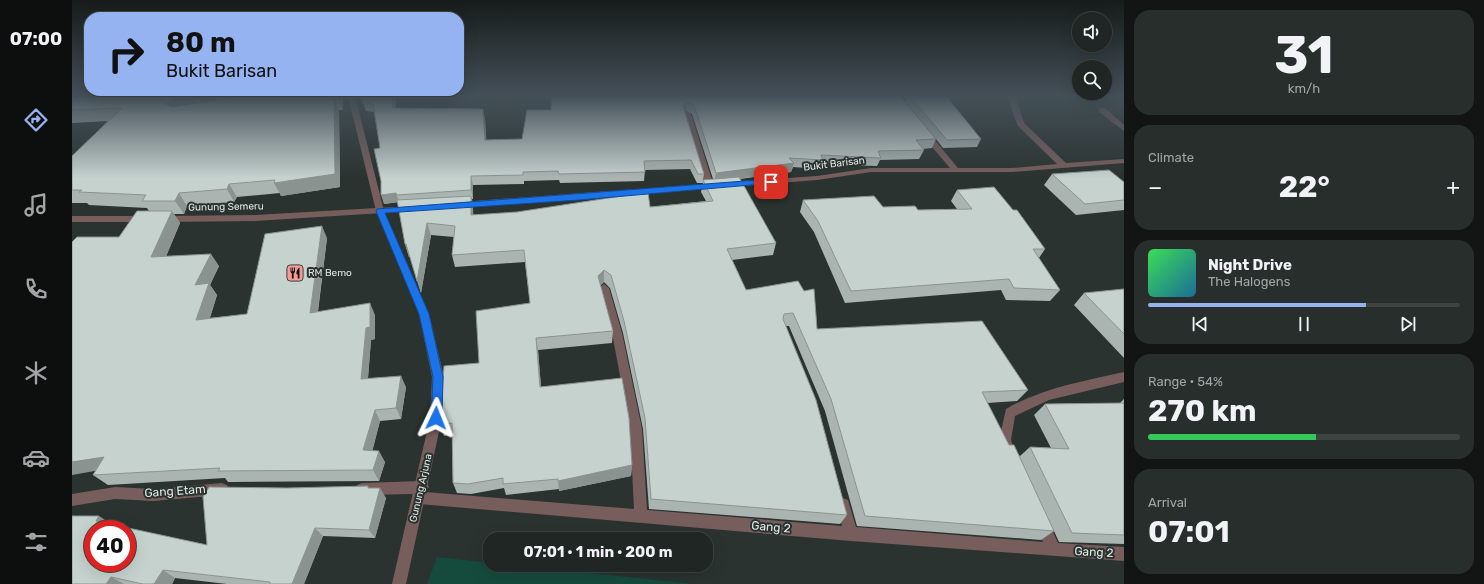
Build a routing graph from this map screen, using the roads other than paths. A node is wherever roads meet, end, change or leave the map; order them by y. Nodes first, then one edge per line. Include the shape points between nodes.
1 (358, 123) edge
2 (690, 123) edge
3 (1021, 123) edge
4 (918, 125) edge
5 (1124, 162) edge
6 (1064, 166) junction
7 (956, 171) junction
8 (710, 187) junction
9 (449, 206) edge
10 (418, 208) edge
11 (380, 211) junction
12 (72, 219) edge
13 (604, 288) dead end
14 (1124, 377) edge
15 (1013, 463) edge
16 (235, 489) edge
17 (351, 489) edge
18 (420, 493) junction
19 (840, 496) edge
20 (72, 500) edge
21 (1035, 510) edge
22 (641, 517) junction
23 (851, 534) junction
24 (1054, 550) junction
25 (1124, 554) edge
26 (398, 584) edge

1 - 11 street, Gunung Arjuna
2 - 8 street
3 - 6 street
4 - 7 street
5 - 6 street, Bukit Barisan
6 - 7 street, Bukit Barisan
7 - 8 street, Bukit Barisan via 871,170 817,178
8 - 9 street, Bukit Barisan
10 - 11 street
11 - 12 street, Gunung Semeru via 255,218
11 - 18 street, Gunung Arjuna via 424,314 438,377 436,418
13 - 22 street via 617,333 636,429
14 - 15 street via 1048,397 1020,406 1010,413 1005,440
16 - 20 street, Gang Etam via 153,494 115,493
17 - 18 street
18 - 22 street, Gang 2
18 - 26 street, Gunung Arjuna
19 - 23 street
21 - 24 street
22 - 23 street, Gang 2
23 - 24 street, Gang 2
24 - 25 street, Gang 2

